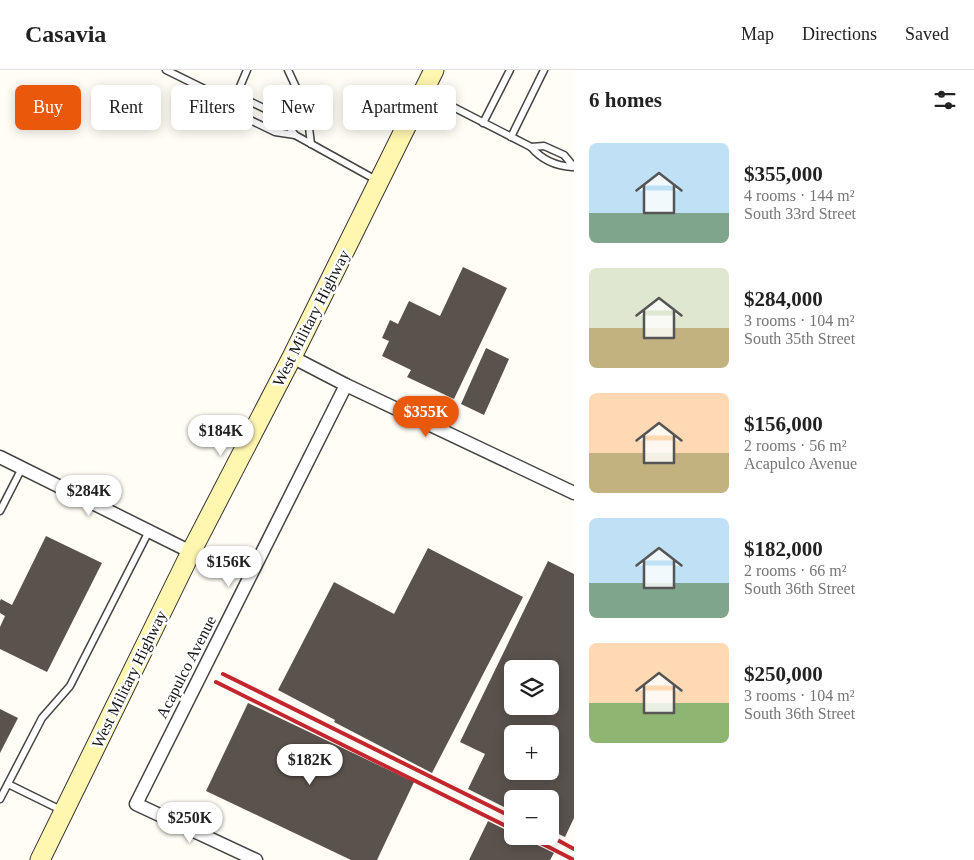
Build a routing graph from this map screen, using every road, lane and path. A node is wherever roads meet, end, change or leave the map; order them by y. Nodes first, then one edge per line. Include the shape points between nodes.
1 (166, 70) edge
2 (247, 70) edge
3 (288, 70) edge
4 (434, 70) edge
5 (510, 70) edge
6 (544, 70) edge
7 (196, 85) edge
8 (241, 85) edge
9 (427, 85) edge
10 (253, 103) edge
11 (456, 109) edge
12 (253, 121) edge
13 (483, 123) junction
14 (405, 130) edge
15 (295, 135) junction
16 (511, 137) junction
17 (311, 144) junction
18 (531, 148) junction
19 (573, 167) edge
20 (379, 182) junction
21 (292, 356) junction
22 (346, 385) junction
23 (0, 457) edge
24 (22, 468) junction
25 (574, 492) edge
26 (0, 511) edge
27 (149, 531) junction
28 (191, 552) junction
29 (8, 784) junction
30 (0, 799) edge
31 (64, 812) junction
32 (40, 860) edge
33 (256, 860) edge

1 - 7 lane
2 - 8 lane
3 - 17 lane via 307,111
4 - 9 main road, West Military Highway
5 - 13 lane
6 - 16 lane
10 - 15 lane via 282,118
11 - 13 lane
12 - 15 lane via 275,132
13 - 16 lane
14 - 20 main road, West Military Highway
15 - 17 lane
16 - 18 lane
17 - 20 lane
18 - 19 lane via 538,156 561,166
18 - 19 lane via 544,146 564,155
20 - 21 main road, West Military Highway
21 - 22 street
21 - 28 main road, West Military Highway
22 - 25 street
22 - 33 street, Acapulco Avenue via 136,804
23 - 24 street
24 - 26 lane
24 - 27 street
27 - 28 street
27 - 29 lane via 70,686 42,718
28 - 31 main road, West Military Highway
29 - 30 lane
29 - 31 lane
31 - 32 main road, West Military Highway

